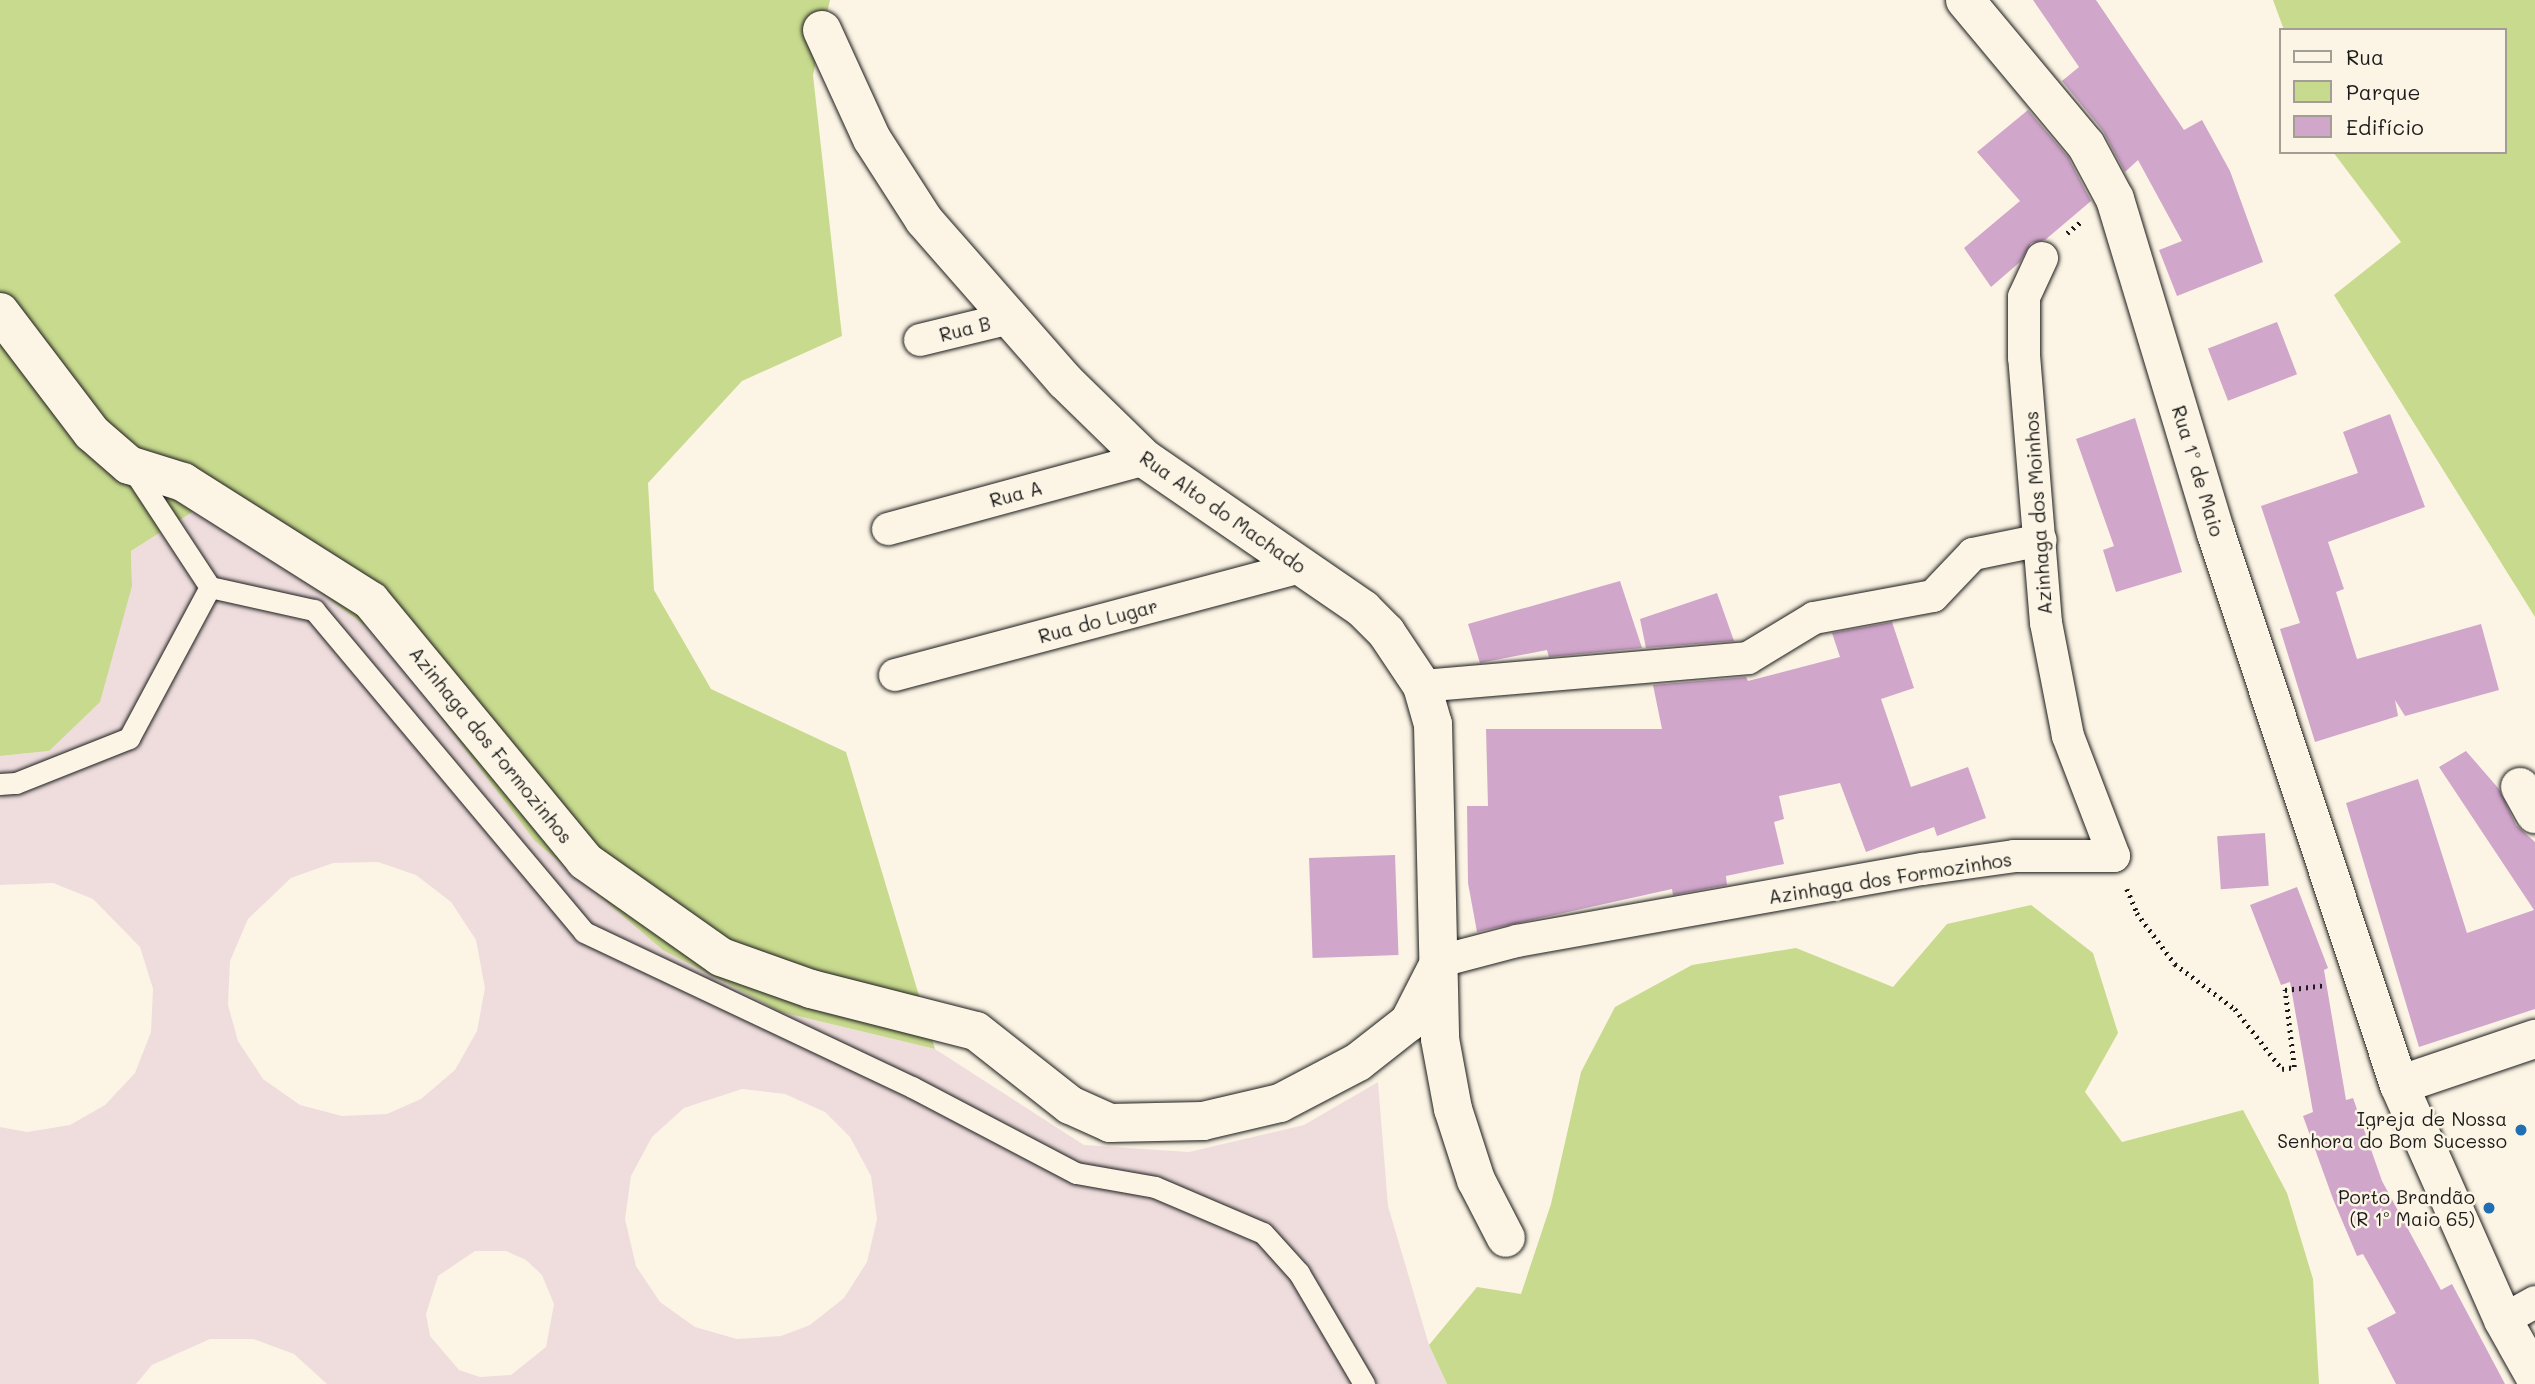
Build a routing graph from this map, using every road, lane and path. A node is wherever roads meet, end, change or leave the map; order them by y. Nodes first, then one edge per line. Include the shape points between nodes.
1 (1965, 0) edge
2 (822, 30) dead end
3 (2115, 199) junction
4 (2042, 258) joint
5 (0, 312) edge
6 (1010, 318) junction
7 (920, 340) dead end
8 (1145, 459) junction
9 (130, 465) junction
10 (888, 529) dead end
11 (2041, 540) junction
12 (1301, 567) junction
13 (211, 587) junction
14 (895, 675) dead end
15 (1422, 686) junction
16 (0, 784) edge
17 (2114, 856) junction
18 (1437, 966) junction
19 (2363, 979) junction
20 (2535, 1038) edge
21 (2399, 1085) junction
22 (1506, 1238) dead end
23 (2519, 1311) edge
24 (2535, 1377) edge
25 (1364, 1384) edge

1 - 3 street, Rua 1º de Maio via 2086,145
2 - 6 street, Rua Alto do Machado via 872,139 924,219
3 - 4 path via 2074,226
3 - 19 street, Rua 1º de Maio via 2217,533
4 - 11 street, Azinhaga dos Moinhos via 2024,297 2024,358
5 - 9 street, Azinhaga dos Formozinhos via 92,433
6 - 7 street, Rua B
6 - 8 street, Rua Alto do Machado
8 - 10 street, Rua A
8 - 12 street, Rua Alto do Machado
9 - 13 lane
9 - 18 street, Azinhaga dos Formozinhos via 183,482 372,601 585,861 651,912 721,957 811,989 976,1031 1070,1105 1110,1122 1203,1121 1280,1103 1358,1062 1409,1022
11 - 15 street via 1973,554 1933,596 1815,618 1748,658
11 - 17 street, Azinhaga dos Moinhos via 2053,671 2068,736
12 - 14 street, Rua do Lugar
12 - 15 street, Rua Alto do Machado via 1386,632
13 - 16 lane via 129,738 16,783
13 - 25 lane via 314,610 584,932 912,1087 1076,1173 1155,1188 1263,1233 1298,1273
15 - 18 street, Rua Alto do Machado via 1433,724
17 - 18 street, Azinhaga dos Formozinhos via 2014,856 1923,869 1517,941
17 - 19 path via 2137,913 2175,964 2235,1009 2282,1069 2294,1067 2285,990
18 - 22 street, Rua Alto do Machado via 1440,1039 1453,1109 1476,1180
19 - 21 street, Rua 1º de Maio
20 - 21 street
21 - 23 street, Rua 1º de Maio
23 - 24 street, Rua 1º de Maio

